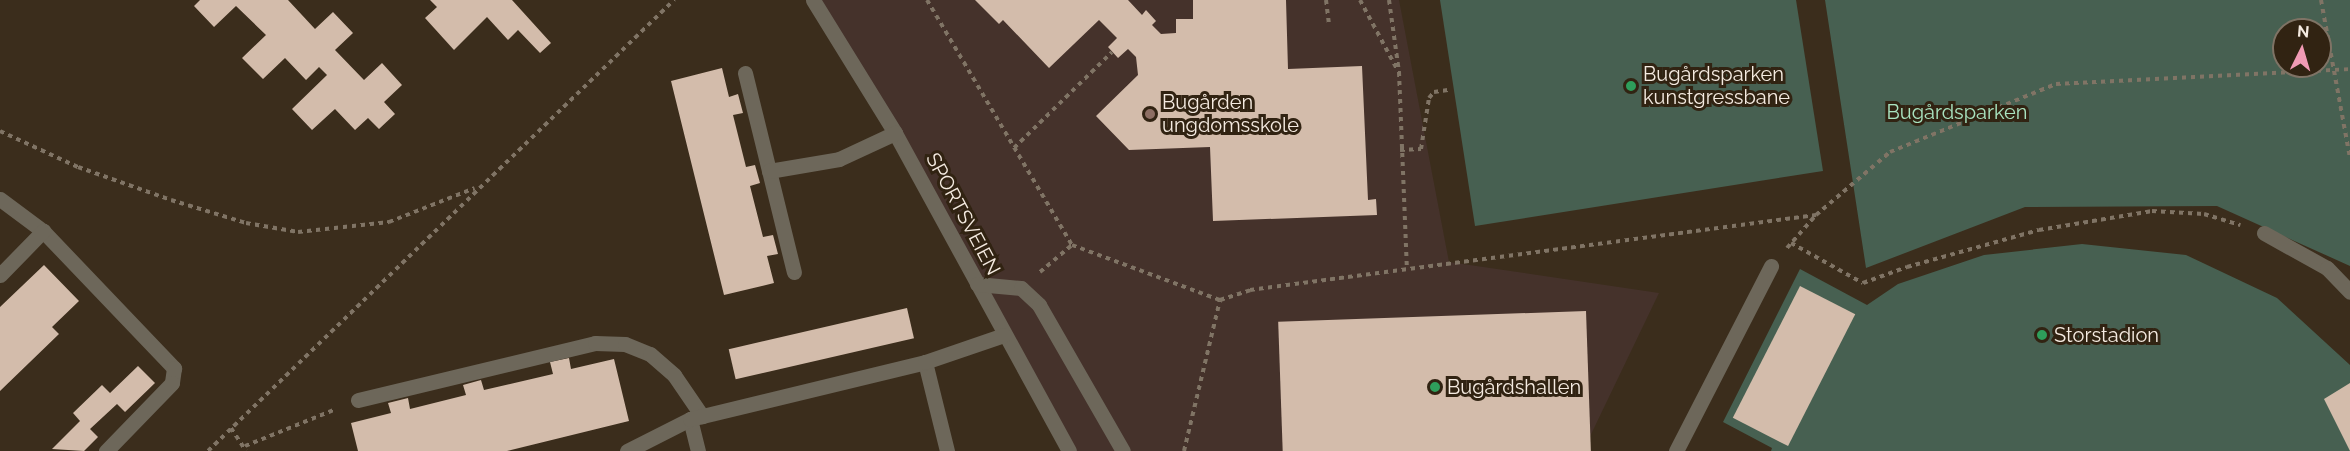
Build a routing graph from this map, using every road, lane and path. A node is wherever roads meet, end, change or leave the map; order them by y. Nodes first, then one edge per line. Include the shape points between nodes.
1 (674, 0) edge
2 (813, 0) edge
3 (927, 0) edge
4 (1326, 0) edge
5 (1360, 0) edge
6 (1389, 0) edge
7 (2321, 0) edge
8 (1329, 24) dead end
9 (1112, 52) dead end
10 (2350, 69) edge
11 (2334, 71) junction
12 (1399, 72) junction
13 (745, 73) dead end
14 (1448, 90) dead end
15 (0, 131) edge
16 (895, 133) junction
17 (1014, 148) junction
18 (1400, 150) junction
19 (2350, 158) edge
20 (769, 171) junction
21 (478, 187) junction
22 (0, 199) edge
23 (1816, 215) junction
24 (43, 231) junction
25 (2264, 233) joint
26 (1791, 243) junction
27 (1072, 245) junction
28 (1771, 266) joint
29 (1407, 269) junction
30 (794, 272) dead end
31 (0, 275) edge
32 (977, 284) junction
33 (1021, 288) junction
34 (2350, 292) edge
35 (1220, 300) junction
36 (1004, 335) junction
37 (925, 362) junction
38 (358, 400) joint
39 (696, 418) junction
40 (231, 428) junction
41 (245, 446) junction
42 (106, 451) edge
43 (208, 451) edge
44 (246, 451) edge
45 (627, 451) edge
46 (698, 451) edge
47 (947, 451) edge
48 (1070, 451) edge
49 (1123, 451) edge
50 (1184, 451) edge
51 (1676, 451) edge

1 - 21 path
2 - 16 street, SPORTSVEIEN
3 - 17 path
4 - 8 path
5 - 12 path
6 - 12 path
7 - 11 path
9 - 17 path
10 - 11 path
11 - 19 path
11 - 23 path via 2056,84 1890,152
12 - 18 path
13 - 20 street
14 - 18 path via 1434,92 1430,98 1421,149
15 - 21 path via 78,166 171,200 246,223 298,232 389,222
16 - 20 street via 839,159
16 - 32 street, SPORTSVEIEN
17 - 27 path
18 - 29 path
20 - 30 street
21 - 40 path
22 - 24 street
23 - 26 path
23 - 29 path
24 - 31 street
24 - 42 street via 174,368 172,383
25 - 26 path via 2204,214 2152,211 2039,230 1907,267 1863,284
25 - 34 street via 2327,268
26 - 28 path
27 - 33 path
27 - 35 path
28 - 51 street
29 - 35 path via 1250,290
32 - 33 street
32 - 36 street, SPORTSVEIEN
33 - 49 street via 1039,305
35 - 50 path
36 - 37 street
36 - 48 street, SPORTSVEIEN
37 - 39 street
37 - 47 street
38 - 39 street via 595,343 625,344 650,354 675,375
38 - 41 path
39 - 45 street
39 - 46 street
40 - 41 path
40 - 43 path
41 - 44 path

